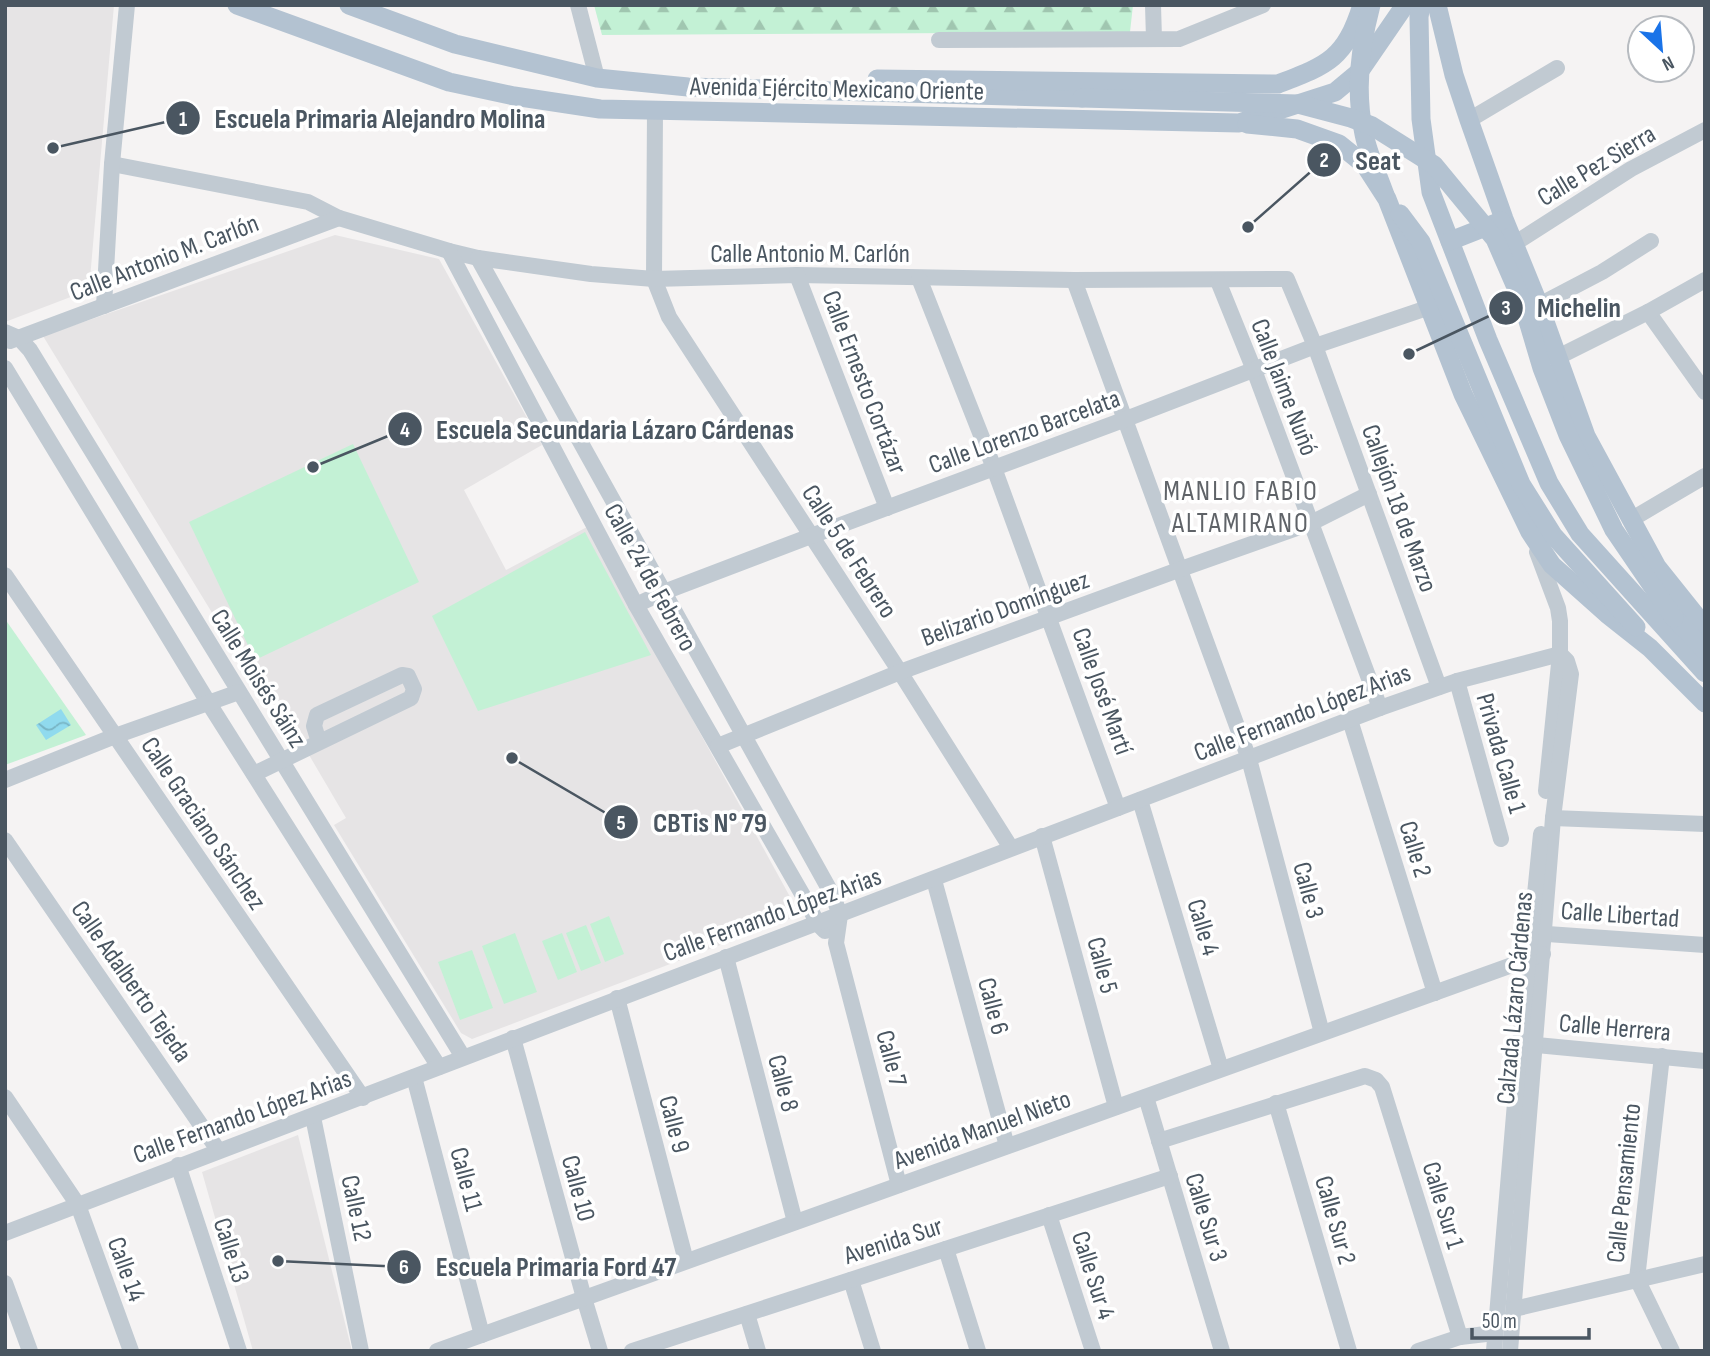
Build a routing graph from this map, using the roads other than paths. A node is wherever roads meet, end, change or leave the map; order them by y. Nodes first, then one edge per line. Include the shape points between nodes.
1 (127, 5) edge
2 (237, 5) edge
3 (349, 5) edge
4 (578, 5) edge
5 (1153, 5) edge
6 (1263, 5) edge
7 (1362, 5) edge
8 (1371, 5) edge
9 (1405, 5) edge
10 (1421, 5) edge
11 (1437, 5) edge
12 (1154, 39) junction
13 (939, 40) dead end
14 (1558, 68) dead end
15 (597, 78) junction
16 (688, 87) junction
17 (655, 110) junction
18 (1469, 120) junction
19 (1239, 123) junction
20 (1705, 130) edge
21 (112, 164) junction
22 (1385, 195) junction
23 (339, 218) junction
24 (1504, 219) junction
25 (1450, 241) junction
26 (1651, 241) dead end
27 (1514, 244) junction
28 (449, 251) junction
29 (478, 258) junction
30 (797, 275) junction
31 (919, 278) junction
32 (654, 279) junction
33 (1287, 279) joint
34 (1705, 280) edge
35 (1074, 281) junction
36 (1217, 281) junction
37 (1539, 305) junction
38 (104, 306) junction
39 (1430, 307) junction
40 (1648, 312) junction
41 (10, 337) edge
42 (1315, 346) junction
43 (1558, 357) junction
44 (5, 368) edge
45 (1254, 370) junction
46 (1705, 392) edge
47 (1126, 419) junction
48 (994, 468) junction
49 (1705, 476) edge
50 (1369, 494) junction
51 (887, 508) junction
52 (1632, 519) junction
53 (1311, 523) junction
54 (1530, 532) junction
55 (811, 536) junction
56 (1181, 569) junction
57 (5, 575) edge
58 (664, 592) junction
59 (636, 605) junction
60 (1051, 618) junction
61 (1705, 627) edge
62 (1650, 648) junction
63 (1705, 650) edge
64 (1560, 654) junction
65 (900, 672) junction
66 (1705, 673) edge
67 (1457, 681) junction
68 (1439, 687) junction
69 (239, 692) junction
70 (208, 702) junction
71 (1705, 703) edge
72 (1380, 708) junction
73 (1350, 720) junction
74 (743, 734) junction
75 (115, 736) junction
76 (319, 741) junction
77 (718, 746) junction
78 (1249, 758) junction
79 (281, 760) junction
80 (254, 774) junction
81 (5, 780) edge
82 (1140, 800) junction
83 (1118, 808) junction
84 (1553, 818) junction
85 (1705, 824) edge
86 (1042, 836) junction
87 (1501, 839) dead end
88 (5, 840) edge
89 (1011, 848) junction
90 (934, 880) junction
91 (840, 915) junction
92 (817, 923) junction
93 (1537, 933) junction
94 (836, 943) junction
95 (1705, 945) edge
96 (726, 957) junction
97 (1535, 957) junction
98 (1435, 993) junction
99 (617, 998) junction
100 (1322, 1033) junction
101 (513, 1038) junction
102 (1527, 1044) junction
103 (1662, 1056) junction
104 (463, 1057) junction
105 (1705, 1061) edge
106 (439, 1067) junction
107 (1221, 1069) junction
108 (414, 1077) junction
109 (5, 1097) edge
110 (1146, 1097) junction
111 (363, 1098) junction
112 (1276, 1103) junction
113 (1116, 1107) junction
114 (313, 1116) junction
115 (1159, 1141) junction
116 (1007, 1146) junction
117 (218, 1150) junction
118 (177, 1166) junction
119 (1170, 1176) junction
120 (900, 1185) junction
121 (78, 1205) junction
122 (1049, 1215) junction
123 (795, 1222) junction
124 (5, 1233) edge
125 (946, 1249) junction
126 (686, 1261) junction
127 (1705, 1264) edge
128 (1637, 1279) junction
129 (851, 1280) junction
130 (5, 1283) edge
131 (583, 1298) junction
132 (1514, 1309) junction
133 (747, 1314) junction
134 (1495, 1333) junction
135 (482, 1335) junction
136 (1460, 1337) junction
137 (637, 1350) edge
138 (30, 1351) edge
139 (131, 1351) edge
140 (240, 1351) edge
141 (361, 1351) edge
142 (437, 1351) edge
143 (600, 1351) edge
144 (758, 1351) edge
145 (873, 1351) edge
146 (978, 1351) edge
147 (1093, 1351) edge
148 (1222, 1351) edge
149 (1349, 1351) edge
150 (1418, 1351) edge
151 (1494, 1351) edge
152 (1510, 1351) edge
153 (1672, 1351) edge

1 - 21 street
2 - 17 main road, Avenida Ejército Mexicano Oriente via 449,82 600,109
3 - 15 main road, Avenida Ejército Mexicano Oriente via 455,44
4 - 15 street
5 - 12 street
6 - 12 street via 1178,39
7 - 16 main road, Avenida Ejército Mexicano Oriente via 1354,31 1338,55 1318,69 1278,84 708,79
8 - 22 main road, bridge via 1361,54 1360,104 1364,135
9 - 19 main road, Avenida Ejército Mexicano Oriente via 1359,72 1335,92
10 - 25 main road via 1422,119 1432,192
11 - 18 main road
12 - 13 street
14 - 18 street
15 - 16 main road, Avenida Ejército Mexicano Oriente
16 - 63 main road, Avenida Ejército Mexicano Oriente, bridge via 1298,104 1372,127 1434,165 1495,239 1568,435 1614,530 1674,618
17 - 19 main road, Avenida Ejército Mexicano Oriente
17 - 32 street, Calle 5 de Febrero
18 - 24 main road
19 - 22 main road via 1297,130 1339,144 1365,165
20 - 27 street, Calle Pez Sierra via 1631,169
21 - 23 street, Calle Antonio M. Carlón via 308,202
21 - 38 street
22 - 39 main road
22 - 62 main road via 1422,242 1521,484 1553,535 1634,623
23 - 28 street, Calle Antonio M. Carlón
23 - 38 street, Calle Antonio M. Carlón
24 - 25 main road
24 - 27 main road
25 - 66 main road via 1549,483 1580,534
26 - 37 street
27 - 37 main road
28 - 29 street, Calle Antonio M. Carlón
28 - 59 street, Calle 24 de Febrero
29 - 32 street, Calle Antonio M. Carlón
29 - 58 street, Calle 24 de Febrero
30 - 31 street, Calle Antonio M. Carlón
30 - 32 street, Calle Antonio M. Carlón
30 - 51 street, Calle Ernesto Cortázar
31 - 35 street, Calle Antonio M. Carlón
31 - 48 street, Calle José Martí
32 - 55 street, Calle 5 de Febrero via 669,317
33 - 36 street, Calle Antonio M. Carlón
33 - 42 street, Callejón 18 de Marzo
34 - 40 street
35 - 36 street, Calle Antonio M. Carlón
35 - 47 street, Calle 3
36 - 45 street, Calle Jaime Nuñó
37 - 43 main road
38 - 41 street, Calle Antonio M. Carlón
39 - 42 street, Calle Lorenzo Barcelata
39 - 54 main road via 1463,394
40 - 43 street
40 - 46 street
41 - 69 street, Calle Moisés Sáinz via 30,350
42 - 45 street, Calle Lorenzo Barcelata
42 - 50 street, Callejón 18 de Marzo
43 - 52 main road via 1586,436
44 - 70 street
45 - 47 street, Calle Lorenzo Barcelata
45 - 53 street, Calle Jaime Nuñó
47 - 48 street, Calle Lorenzo Barcelata
47 - 56 street, Calle 3
48 - 51 street, Calle Lorenzo Barcelata
48 - 60 street, Calle José Martí
49 - 52 street
50 - 53 street, Belizario Domínguez
50 - 68 street, Callejón 18 de Marzo
51 - 55 street, Calle Lorenzo Barcelata
52 - 61 main road via 1657,567
53 - 56 street, Belizario Domínguez
53 - 72 street, Calle Jaime Nuñó
54 - 62 main road via 1552,565
54 - 64 street, Calzada Lázaro Cárdenas via 1558,608
55 - 58 street, Calle Lorenzo Barcelata
55 - 65 street, Calle 5 de Febrero
56 - 60 street, Belizario Domínguez
56 - 78 street, Calle 3
57 - 75 street, Calle Graciano Sánchez
58 - 59 street, Calle Lorenzo Barcelata
58 - 74 street, Calle 24 de Febrero
59 - 77 street, Calle 24 de Febrero
60 - 65 street, Belizario Domínguez
60 - 83 street, Calle José Martí
62 - 71 main road
64 - 67 street, Calle Fernando López Arias
64 - 84 street, Calzada Lázaro Cárdenas via 1571,674
64 - 93 street, Calzada Lázaro Cárdenas
65 - 74 street, Belizario Domínguez
65 - 89 street, Calle 5 de Febrero
67 - 68 street, Calle Fernando López Arias
67 - 87 street, Privada Calle 1
68 - 72 street, Calle Fernando López Arias
69 - 70 street
69 - 79 street, Calle Moisés Sáinz
70 - 75 street
70 - 80 street
72 - 73 street, Calle Fernando López Arias
73 - 78 street, Calle Fernando López Arias
73 - 98 street, Calle 2
74 - 77 street, Belizario Domínguez
74 - 91 street, Calle 24 de Febrero
75 - 81 street
75 - 111 street, Calle Graciano Sánchez
76 - 76 street via 411,698 414,689 408,676 317,715 314,726
76 - 79 street
77 - 92 street, Calle 24 de Febrero
78 - 82 street, Calle Fernando López Arias
78 - 100 street, Calle 3
79 - 80 street
79 - 104 street, Calle Moisés Sáinz
80 - 106 street
82 - 83 street, Calle Fernando López Arias
82 - 107 street, Calle 4
83 - 86 street, Calle Fernando López Arias
84 - 85 street
84 - 93 street, Calzada Lázaro Cárdenas
86 - 89 street, Calle Fernando López Arias
86 - 113 street, Calle 5
88 - 117 street, Calle Adalberto Tejeda
89 - 90 street, Calle Fernando López Arias
90 - 91 street, Calle Fernando López Arias
90 - 116 street, Calle 6
91 - 92 street, Calle Fernando López Arias
91 - 94 street, Calle 7
92 - 94 street, Calle 7
92 - 96 street, Calle Fernando López Arias
93 - 95 street, Calle Libertad
93 - 97 street, Calzada Lázaro Cárdenas
94 - 120 street, Calle 7
96 - 99 street, Calle Fernando López Arias
96 - 123 street, Calle 8
97 - 98 street, Avenida Manuel Nieto
97 - 102 street, Calzada Lázaro Cárdenas
98 - 100 street, Avenida Manuel Nieto
99 - 101 street, Calle Fernando López Arias
99 - 126 street, Calle 9
100 - 107 street, Avenida Manuel Nieto
101 - 104 street, Calle Fernando López Arias
101 - 131 street, Calle 10
102 - 103 street, Calle Herrera
102 - 132 street, Calzada Lázaro Cárdenas
102 - 134 street, Calzada Lázaro Cárdenas
103 - 105 street, Calle Herrera
103 - 128 street, Calle Pensamiento
104 - 106 street, Calle Fernando López Arias
106 - 108 street, Calle Fernando López Arias
107 - 110 street, Avenida Manuel Nieto
108 - 111 street, Calle Fernando López Arias
108 - 135 street, Calle 11
109 - 121 street, Calle 14
110 - 113 street, Avenida Manuel Nieto
110 - 115 street, Calle Sur 3
111 - 114 street, Calle Fernando López Arias
112 - 115 street
112 - 136 street, Calle Sur 1 via 1365,1076 1382,1087
112 - 149 street, Calle Sur 2
113 - 116 street, Avenida Manuel Nieto
114 - 117 street, Calle Fernando López Arias
114 - 141 street, Calle 12
115 - 119 street, Calle Sur 3
116 - 120 street, Avenida Manuel Nieto
117 - 118 street, Calle Fernando López Arias
118 - 121 street, Calle Fernando López Arias
118 - 140 street, Calle 13
119 - 122 street, Avenida Sur
119 - 148 street, Calle Sur 3
120 - 123 street, Avenida Manuel Nieto
121 - 124 street, Calle Fernando López Arias
121 - 139 street, Calle 14
122 - 125 street, Avenida Sur
122 - 147 street, Calle Sur 4
123 - 126 street, Avenida Manuel Nieto
125 - 129 street, Avenida Sur
125 - 146 street
126 - 131 street, Avenida Manuel Nieto
127 - 128 street
128 - 132 street
128 - 153 street, Calle Pensamiento
129 - 133 street, Avenida Sur
129 - 145 street
130 - 138 street
131 - 135 street, Avenida Manuel Nieto
131 - 143 street, Calle 10
132 - 152 street, Calzada Lázaro Cárdenas
133 - 137 street, Avenida Sur
133 - 144 street
134 - 136 street
134 - 151 street, Calzada Lázaro Cárdenas
135 - 142 street, Avenida Manuel Nieto
136 - 150 street

